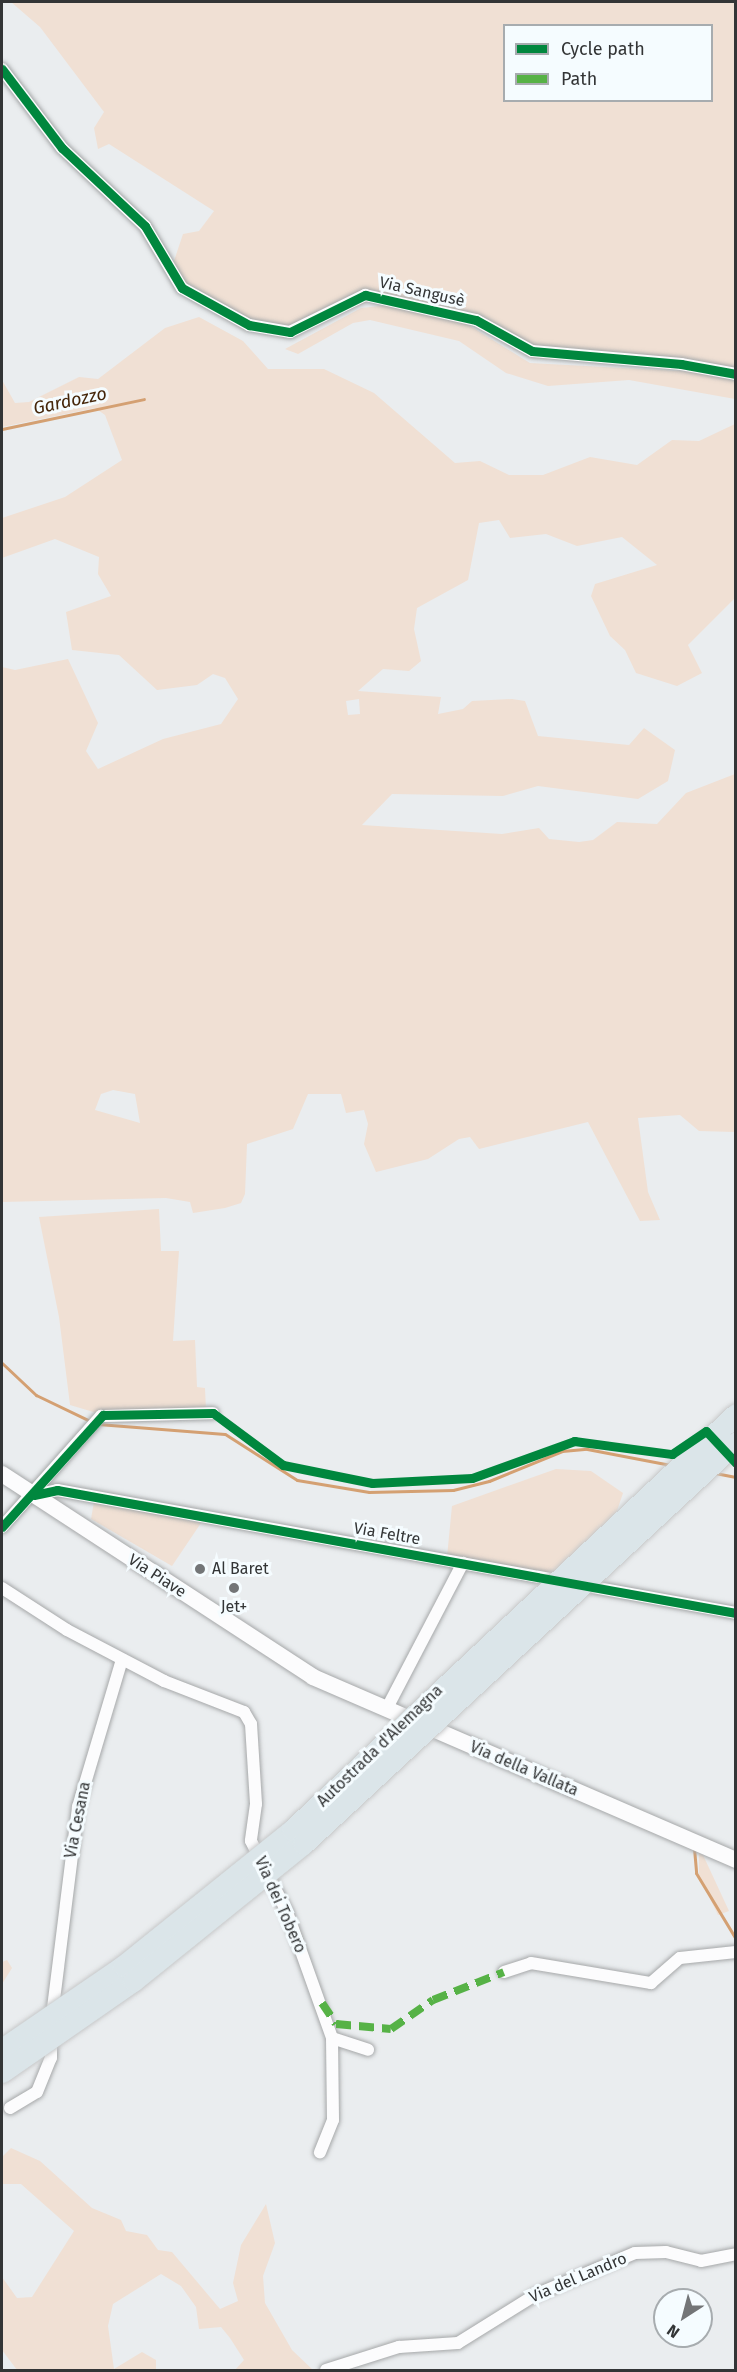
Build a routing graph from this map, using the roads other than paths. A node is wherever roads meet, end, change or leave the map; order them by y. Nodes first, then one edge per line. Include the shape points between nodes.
1 (2, 69) edge
2 (735, 374) edge
3 (213, 1413) dead end
4 (735, 1414) edge
5 (735, 1442) edge
6 (2, 1474) edge
7 (34, 1495) junction
8 (2, 1527) edge
9 (463, 1563) junction
10 (2, 1588) edge
11 (735, 1613) edge
12 (122, 1659) junction
13 (313, 1677) joint
14 (386, 1710) junction
15 (735, 1860) edge
16 (735, 1952) edge
17 (504, 1972) dead end
18 (332, 2038) junction
19 (2, 2049) edge
20 (368, 2050) dead end
21 (2, 2072) edge
22 (10, 2108) dead end
23 (320, 2153) dead end
24 (735, 2254) edge
25 (326, 2370) edge

1 - 2 street, Via Sangusè via 62,148 145,226 182,288 249,325 290,332 365,295 476,320 532,351 681,364
3 - 7 street via 99,1419
4 - 19 highway, Autostrada d'Alemagna, bridge via 292,1830 123,1966
5 - 21 highway, Autostrada d'Alemagna, bridge via 303,1844 133,1982
6 - 7 main road, Via Piave
7 - 8 street
7 - 9 street, Via Feltre via 57,1490
7 - 13 main road, Via Piave
9 - 11 street, Via Feltre
9 - 14 street
10 - 12 street
12 - 18 street, Via dei Tobero via 244,1712 251,1724 256,1795 251,1841 286,1912
12 - 22 street, Via Cesana via 78,1807 52,1981 51,2058 37,2092
13 - 14 main road, Via della Vallata
14 - 15 main road, Via della Vallata
16 - 17 street via 687,1956 651,1983 531,1963
18 - 20 street
18 - 23 street, Via dei Tobero via 333,2120
24 - 25 street, Via del Landro via 701,2261 666,2252 635,2253 535,2295 458,2343 399,2347

